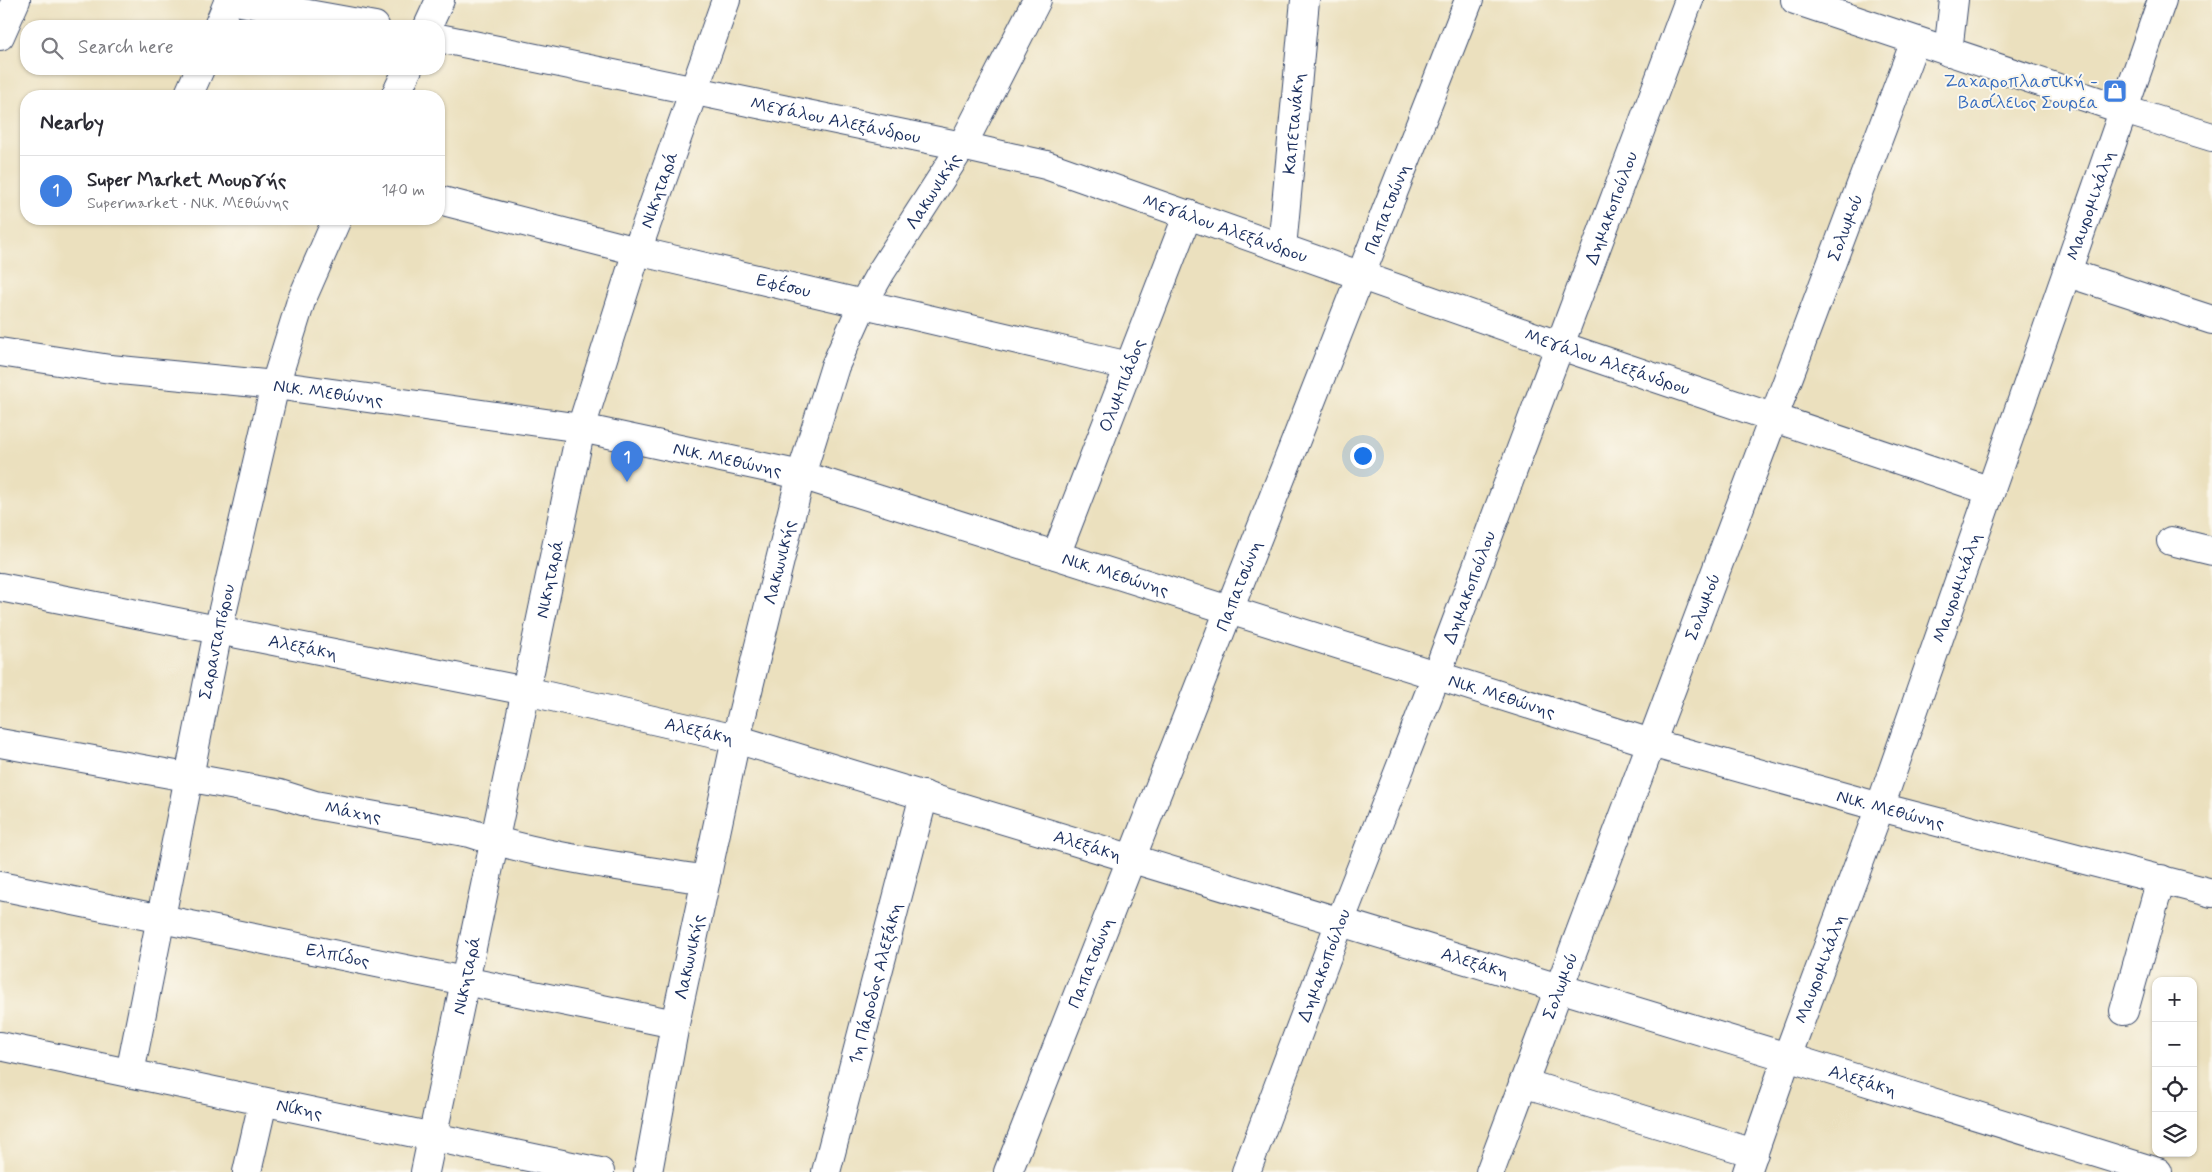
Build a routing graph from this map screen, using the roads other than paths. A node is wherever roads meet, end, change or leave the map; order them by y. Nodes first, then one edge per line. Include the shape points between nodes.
1 (16, 0) edge
2 (230, 0) edge
3 (440, 0) edge
4 (726, 0) edge
5 (1037, 0) edge
6 (1304, 0) edge
7 (1468, 0) edge
8 (1689, 0) edge
9 (1795, 0) edge
10 (1954, 0) edge
11 (2162, 0) edge
12 (221, 20) edge
13 (342, 20) edge
14 (431, 20) edge
15 (0, 36) edge
16 (445, 39) edge
17 (1915, 41) junction
18 (1948, 52) junction
19 (197, 75) edge
20 (405, 75) edge
21 (191, 90) edge
22 (398, 90) edge
23 (695, 91) junction
24 (2124, 110) junction
25 (2212, 137) edge
26 (962, 146) junction
27 (445, 202) edge
28 (1188, 214) junction
29 (334, 225) edge
30 (1282, 248) junction
31 (637, 251) junction
32 (2068, 273) junction
33 (1360, 276) junction
34 (863, 304) junction
35 (2212, 320) edge
36 (1558, 345) junction
37 (0, 352) edge
38 (1129, 366) junction
39 (275, 385) junction
40 (1773, 418) junction
41 (581, 428) junction
42 (801, 475) junction
43 (1991, 491) junction
44 (2171, 541) dead end
45 (2212, 551) edge
46 (1056, 555) junction
47 (0, 587) edge
48 (1228, 611) junction
49 (218, 631) junction
50 (1436, 676) junction
51 (526, 691) junction
52 (736, 739) junction
53 (0, 743) edge
54 (1651, 743) junction
55 (189, 778) junction
56 (924, 795) junction
57 (1880, 807) junction
58 (495, 841) junction
59 (1131, 858) junction
60 (2161, 879) junction
61 (706, 880) junction
62 (0, 886) edge
63 (2212, 893) edge
64 (161, 920) junction
65 (1340, 922) junction
66 (465, 982) junction
67 (1558, 989) junction
68 (2124, 1011) dead end
69 (675, 1024) junction
70 (0, 1046) edge
71 (1787, 1057) junction
72 (130, 1073) junction
73 (1523, 1083) junction
74 (263, 1102) junction
75 (432, 1137) junction
76 (2089, 1162) edge
77 (1751, 1163) edge
78 (247, 1172) edge
79 (425, 1172) edge
80 (600, 1172) edge
81 (648, 1172) edge
82 (826, 1172) edge
83 (1008, 1172) edge
84 (1246, 1172) edge
85 (1490, 1172) edge
86 (2158, 1172) edge

1 - 15 street
2 - 12 street
2 - 13 street
3 - 14 street
4 - 23 street, Νικηταρά
5 - 26 street, Λακωνικής
6 - 30 street, Καπετανάκη
7 - 33 street, Παπατσώνη
8 - 36 street, Δημακοπούλου
9 - 17 street
10 - 18 street
11 - 24 street, Μαυρομιχάλη
16 - 23 street, Μεγάλου Αλεξάνδρου
17 - 18 street
17 - 40 street, Σολωμού
18 - 24 street
19 - 21 street
20 - 22 street
23 - 26 street, Μεγάλου Αλεξάνδρου
23 - 31 street, Νικηταρά
24 - 25 street
24 - 32 street, Μαυρομιχάλη
26 - 28 street, Μεγάλου Αλεξάνδρου via 1046,165
26 - 34 street, Λακωνικής
27 - 31 street, Εφέσου
28 - 30 street, Μεγάλου Αλεξάνδρου
28 - 38 street, Ολυμπιάδος
29 - 39 street, Σαρανταπόρου via 300,301
30 - 33 street, Μεγάλου Αλεξάνδρου
31 - 34 street, Εφέσου
31 - 41 street, Νικηταρά
32 - 35 street
32 - 43 street, Μαυρομιχάλη
33 - 36 street, Μεγάλου Αλεξάνδρου
33 - 48 street, Παπατσώνη
34 - 38 street, Εφέσου
34 - 42 street, Λακωνικής via 834,366
36 - 40 street, Μεγάλου Αλεξάνδρου
36 - 50 street, Δημακοπούλου
37 - 39 street, Νικ. Μεθώνης via 138,372
38 - 46 street, Ολυμπιάδος
39 - 41 street, Νικ. Μεθώνης
39 - 49 street, Σαρανταπόρου
40 - 43 street, Μεγάλου Αλεξάνδρου
40 - 54 street, Σολωμού
41 - 42 street, Νικ. Μεθώνης
41 - 51 street, Νικηταρά
42 - 46 street, Νικ. Μεθώνης
42 - 52 street, Λακωνικής
43 - 57 street, Μαυρομιχάλη
44 - 45 street
46 - 48 street, Νικ. Μεθώνης
47 - 49 street, Αλεξάκη
48 - 50 street, Νικ. Μεθώνης
48 - 59 street, Παπατσώνη
49 - 51 street, Αλεξάκη
49 - 55 street, Σαρανταπόρου
50 - 54 street, Νικ. Μεθώνης
50 - 65 street, Δημακοπούλου
51 - 52 street, Αλεξάκη
51 - 58 street, Νικηταρά
52 - 56 street, Αλεξάκη
52 - 61 street, Λακωνικής
53 - 55 street, Μάχης
54 - 57 street, Νικ. Μεθώνης
54 - 67 street, Σολωμού
55 - 58 street, Μάχης via 280,794 365,815 470,833
55 - 64 street, Σαρανταπόρου
56 - 59 street, Αλεξάκη
56 - 82 street, 1η Πάροδος Αλεξάκη
57 - 60 street, Νικ. Μεθώνης
57 - 71 street, Μαυρομιχάλη
58 - 61 street, Μάχης via 572,858
58 - 66 street, Νικηταρά
59 - 65 street, Αλεξάκη
59 - 83 street, Παπατσώνη
60 - 63 street, Νικ. Μεθώνης
60 - 68 street
61 - 69 street, Λακωνικής
62 - 64 street, Ελπίδος
64 - 66 street, Ελπίδος
64 - 72 street, Σαρανταπόρου
65 - 67 street, Αλεξάκη
65 - 84 street, Δημακοπούλου
66 - 69 street, Ελπίδος
66 - 75 street, Νικηταρά
67 - 71 street, Αλεξάκη
67 - 73 street, Σολωμού
69 - 81 street, Λακωνικής
70 - 72 street, Νίκης
71 - 76 street, Αλεξάκη
71 - 77 street, Μαυρομιχάλη
72 - 74 street, Νίκης
73 - 77 street
73 - 85 street, Σολωμού
74 - 75 street, Νίκης
74 - 78 street
75 - 79 street, Νικηταρά
75 - 80 street, Νίκης
76 - 86 street, Αλεξάκη

